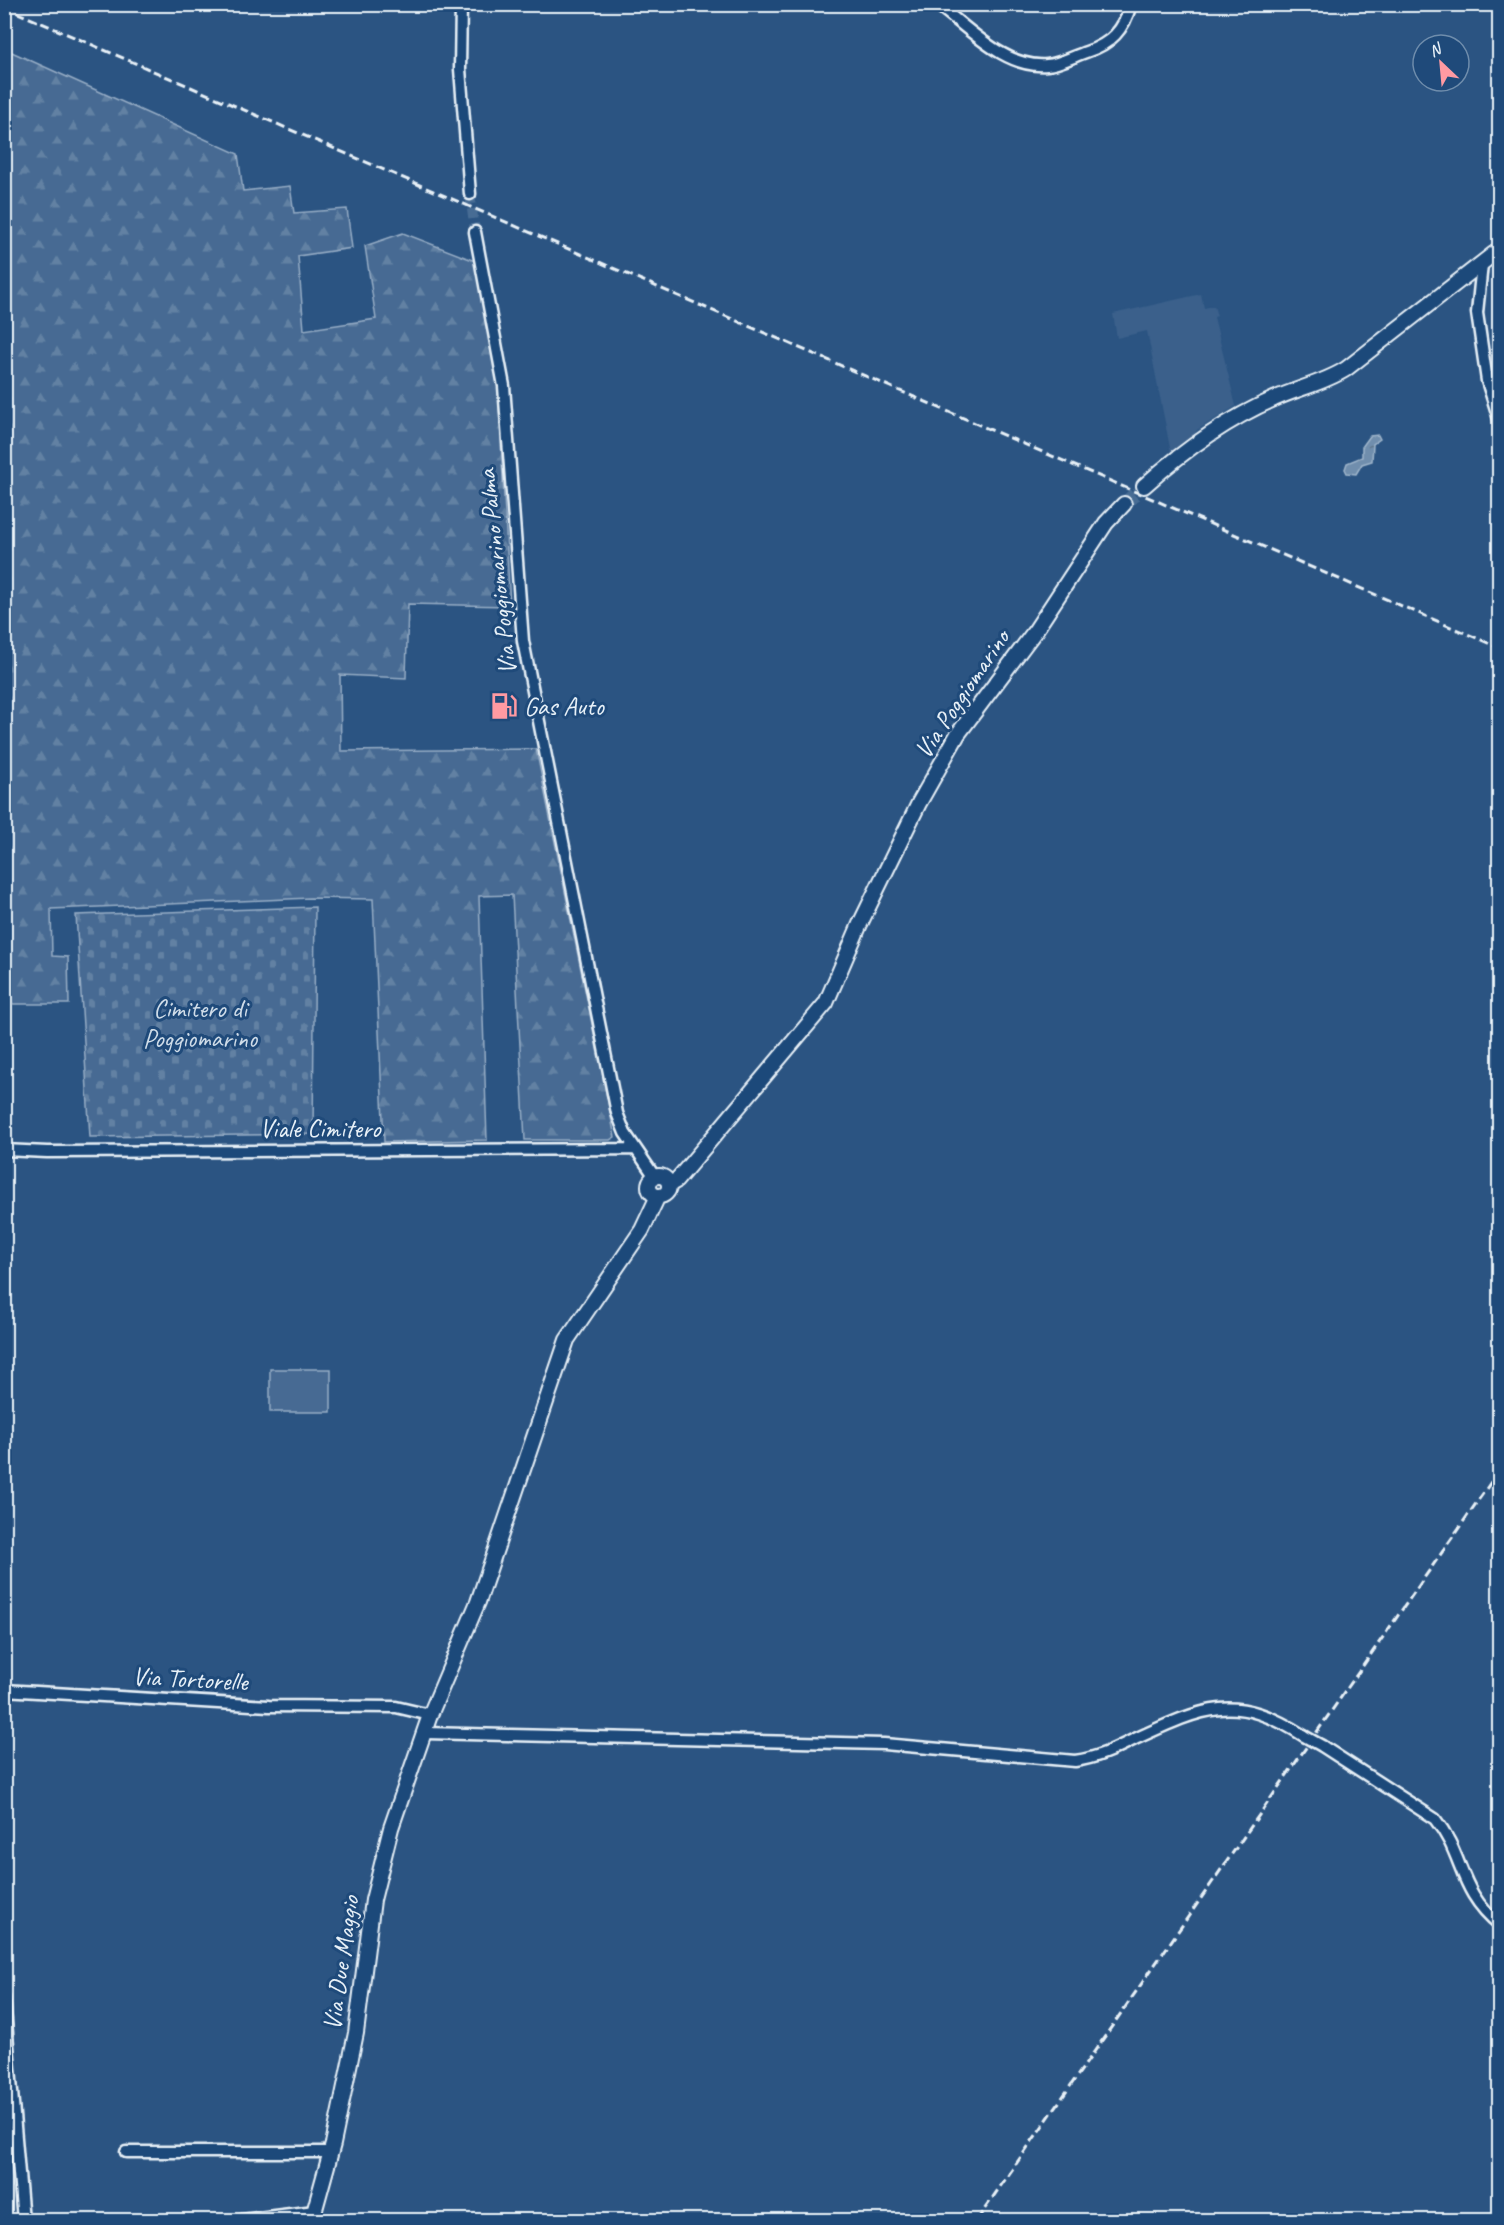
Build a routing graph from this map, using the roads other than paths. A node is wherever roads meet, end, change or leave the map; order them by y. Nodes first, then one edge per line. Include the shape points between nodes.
1 (460, 4) edge
2 (936, 4) edge
3 (1131, 4) edge
4 (470, 194) tunnel mouth
5 (475, 232) tunnel mouth
6 (1500, 249) edge
7 (1482, 264) junction
8 (1500, 422) edge
9 (1144, 486) tunnel mouth
10 (1124, 504) tunnel mouth
11 (636, 1149) junction
12 (4, 1150) edge
13 (655, 1178) junction
14 (669, 1185) junction
15 (658, 1196) junction
16 (4, 1690) edge
17 (430, 1715) junction
18 (426, 1733) junction
19 (1500, 1925) edge
20 (4, 1998) edge
21 (126, 2152) dead end
22 (331, 2152) junction
23 (314, 2216) edge
24 (23, 2220) edge
25 (242, 2220) edge

1 - 4 street via 460,69
2 - 3 street via 1007,57 1023,64 1049,65 1110,40 1118,34
5 - 11 street, Via Poggiomarino Palma via 504,386 522,640 617,1113
6 - 7 main road
7 - 8 street via 1477,313 1487,381
7 - 9 main road via 1346,369 1275,398 1215,430
10 - 14 main road, Via Poggiomarino via 1106,523 1035,631 958,734 919,803 826,1003
11 - 12 street, Viale Cimitero
11 - 13 street, Via Poggiomarino Palma
13 - 14 main road via 664,1178
13 - 15 main road via 649,1187
14 - 15 main road via 666,1193
15 - 17 main road, Via Due Maggio via 642,1230 567,1340 478,1602
16 - 17 street, Via Tortorelle via 269,1706 396,1707
17 - 18 main road, Via Due Maggio
18 - 19 street, bridge via 884,1744 1075,1761 1095,1758 1212,1709 1258,1711 1275,1717 1435,1819 1448,1836 1472,1896
18 - 22 main road, Via Due Maggio via 391,1828 373,1900 356,2033
20 - 24 street
21 - 22 street
22 - 23 main road, Via Due Maggio
23 - 25 street

